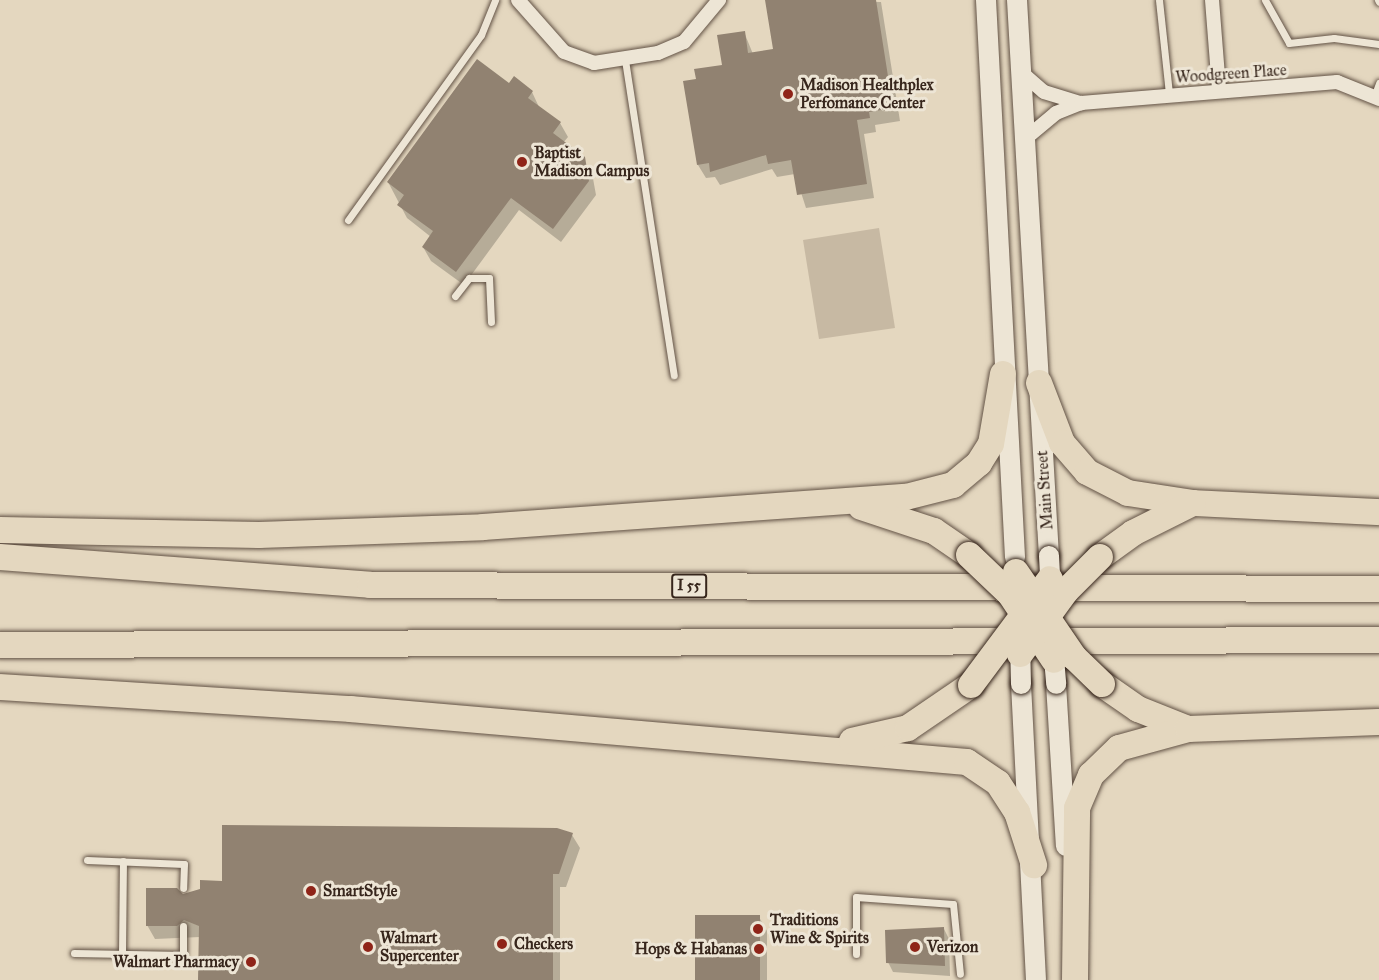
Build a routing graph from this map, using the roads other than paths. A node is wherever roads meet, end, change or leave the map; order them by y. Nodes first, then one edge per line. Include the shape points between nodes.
1 (495, 0) edge
2 (518, 0) edge
3 (719, 0) edge
4 (986, 0) edge
5 (1017, 0) edge
6 (1159, 0) edge
7 (1212, 0) edge
8 (1265, 0) edge
9 (1379, 44) edge
10 (625, 60) junction
11 (1021, 72) junction
12 (1379, 83) edge
13 (1219, 89) junction
14 (1169, 94) junction
15 (1376, 98) edge
16 (1081, 103) junction
17 (1025, 139) junction
18 (348, 220) dead end
19 (455, 296) dead end
20 (491, 322) dead end
21 (1003, 374) junction
22 (674, 375) dead end
23 (1039, 383) junction
24 (837, 502) junction
25 (1193, 503) junction
26 (1379, 512) edge
27 (0, 530) edge
28 (0, 557) edge
29 (1016, 564) joint
30 (1379, 589) edge
31 (1041, 600) junction
32 (1379, 640) edge
33 (0, 645) edge
34 (1020, 654) joint
35 (1055, 672) joint
36 (0, 687) edge
37 (1379, 722) edge
38 (1188, 729) junction
39 (813, 745) junction
40 (87, 860) dead end
41 (123, 861) junction
42 (1034, 865) junction
43 (183, 888) dead end
44 (183, 926) dead end
45 (74, 953) dead end
46 (122, 954) junction
47 (856, 954) dead end
48 (960, 974) dead end
49 (1036, 980) edge
50 (1074, 980) edge

1 - 18 lane via 481,35
2 - 10 street via 564,52 594,63
3 - 10 street via 684,42
4 - 21 main road, Main Street
5 - 11 main road, Main Street
6 - 14 lane
7 - 13 street
8 - 9 lane via 1289,43 1334,38
10 - 22 lane
11 - 16 street, Woodgreen Place via 1044,92
11 - 17 main road, Main Street
12 - 15 lane
13 - 14 street, Woodgreen Place
13 - 15 street, Woodgreen Place via 1337,82
14 - 16 street, Woodgreen Place
16 - 17 street, Woodgreen Place via 1056,113
17 - 23 main road, Main Street
19 - 20 lane via 469,278 489,278
21 - 24 highway via 991,444 980,463 952,484 906,498
21 - 29 main road, Main Street
23 - 25 highway via 1062,443 1087,472 1128,494
23 - 31 main road, Main Street
24 - 27 highway via 483,527 259,536
24 - 31 highway, bridge via 882,511 934,531 969,555 1010,594
25 - 26 highway
25 - 31 highway, bridge via 1133,532 1100,557 1066,591
28 - 30 highway, I 55 via 370,585
29 - 31 highway, bridge
31 - 34 highway, bridge
31 - 35 highway, bridge
31 - 38 highway, bridge via 1074,657 1102,684 1138,709
31 - 39 highway, bridge via 971,685 908,728 873,739
32 - 33 highway
34 - 42 main road, bridge
35 - 50 main road
36 - 39 highway
37 - 38 highway
38 - 50 highway via 1119,748 1091,775 1077,808
39 - 42 highway via 967,762 998,783 1011,802
40 - 41 lane
41 - 43 lane via 184,864
41 - 46 lane
42 - 49 main road
44 - 46 lane via 183,955
45 - 46 lane
47 - 48 lane via 856,897 953,904

